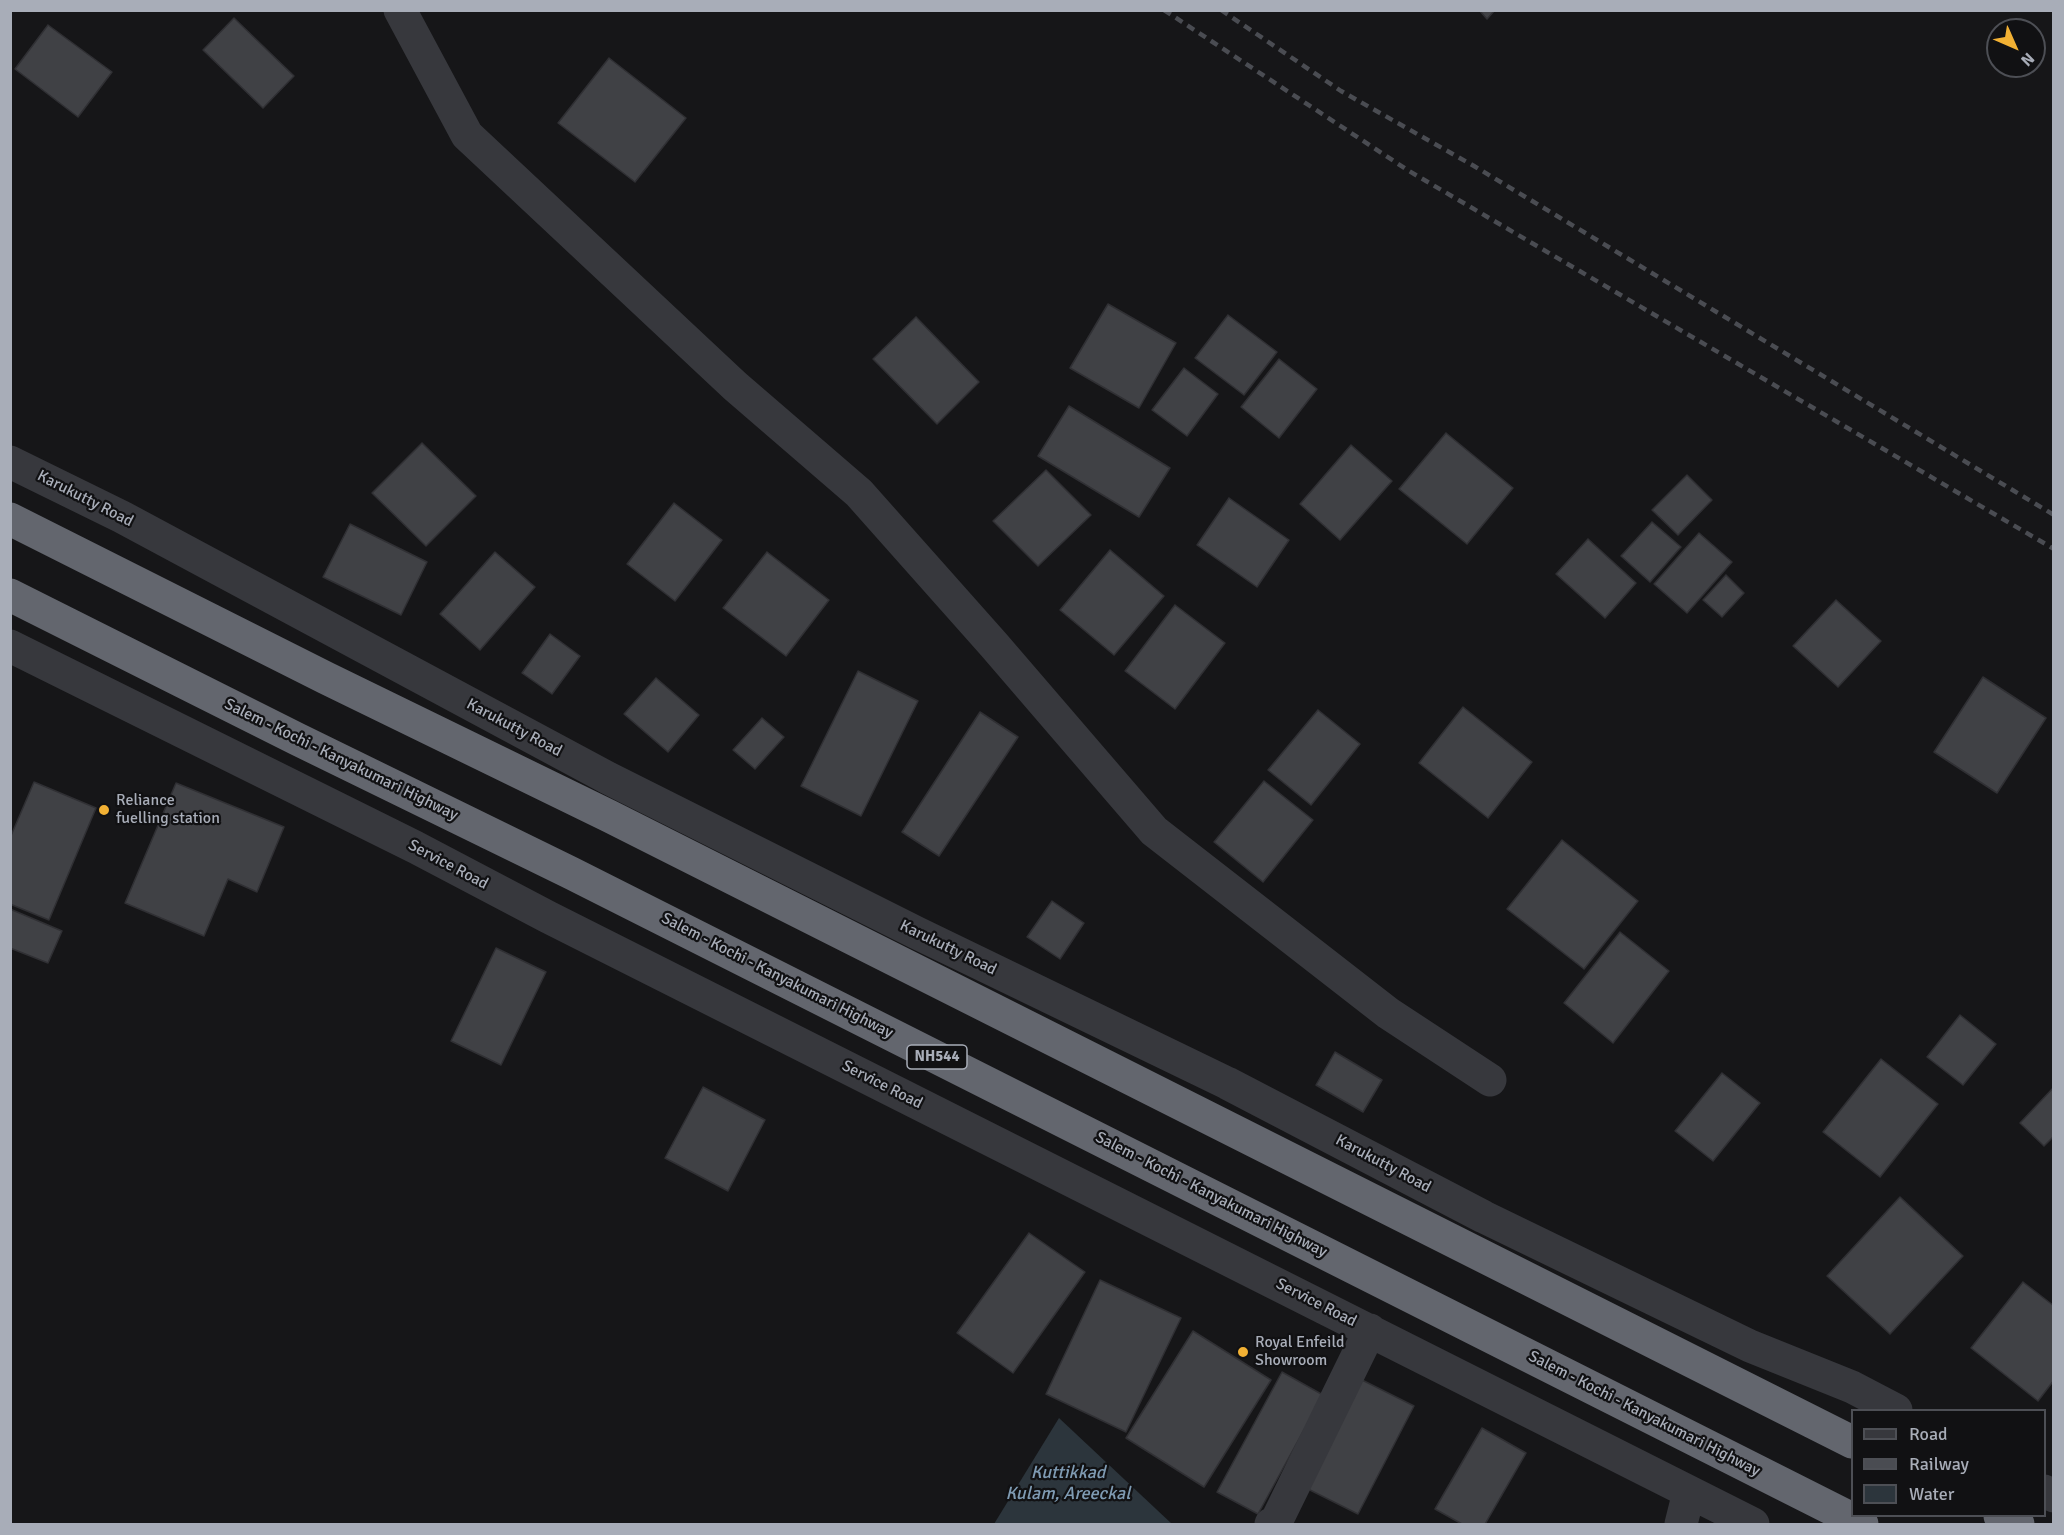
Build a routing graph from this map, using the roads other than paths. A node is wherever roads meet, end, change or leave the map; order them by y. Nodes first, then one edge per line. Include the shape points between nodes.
1 (400, 10) edge
2 (10, 462) edge
3 (10, 519) edge
4 (10, 595) edge
5 (10, 645) edge
6 (1490, 1080) dead end
7 (1370, 1330) junction
8 (1894, 1409) edge
9 (1851, 1441) edge
10 (1689, 1492) junction
11 (2004, 1517) edge
12 (1271, 1524) edge
13 (1681, 1524) edge
14 (1753, 1524) edge
15 (1862, 1524) edge
16 (2018, 1524) edge

1 - 6 street via 467,135 735,386 859,493 1154,831 1388,1013
2 - 8 street, Karukutty Road via 122,517 619,783 927,938 1227,1083 1494,1222 1750,1346 1852,1387
3 - 9 highway
4 - 15 highway, Salem - Kochi - Kanyakumari Highway / NH544 via 582,878
5 - 7 street, Service Road
7 - 10 street, Service Road
7 - 12 street via 1276,1522
10 - 13 street
10 - 14 street, Service Road
11 - 16 highway

